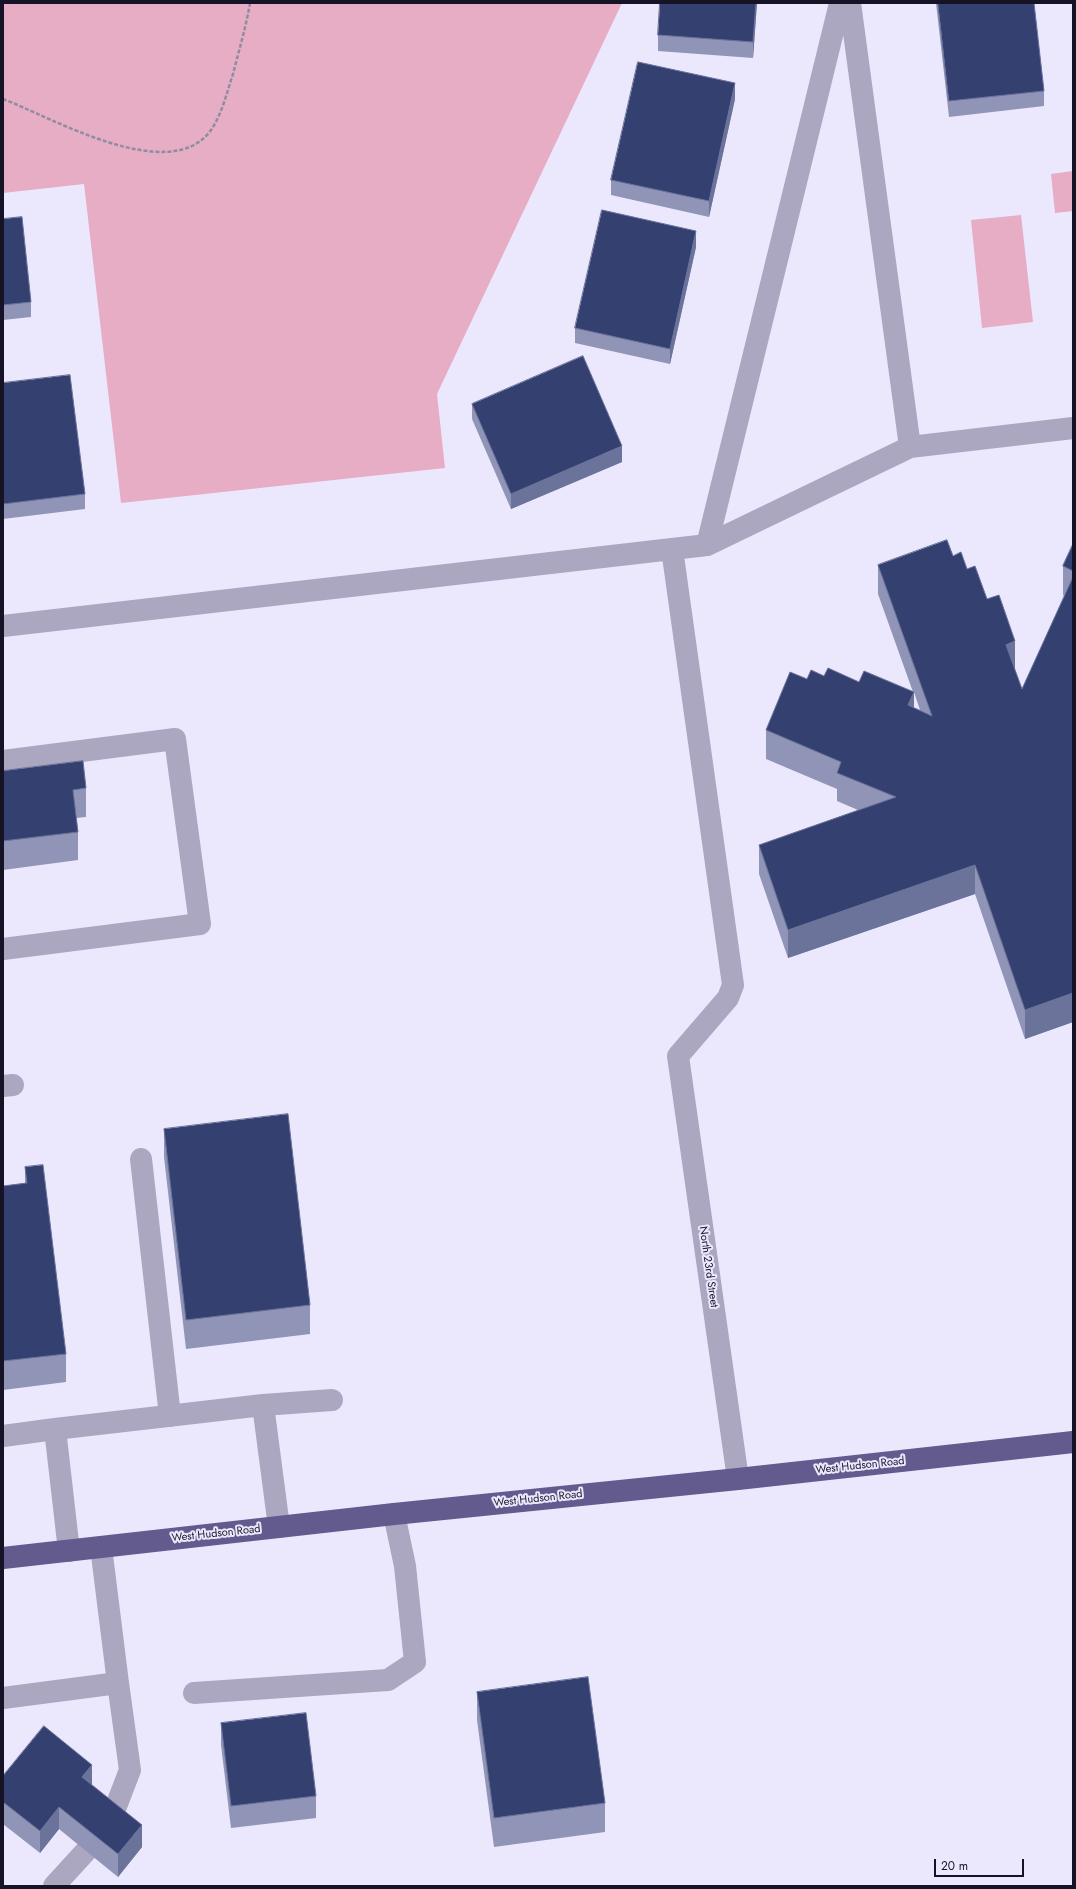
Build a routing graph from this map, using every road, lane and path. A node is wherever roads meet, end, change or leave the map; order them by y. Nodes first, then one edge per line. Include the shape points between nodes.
1 (250, 3) edge
2 (840, 3) edge
3 (850, 3) edge
4 (3, 99) edge
5 (1073, 428) edge
6 (910, 448) junction
7 (707, 545) junction
8 (672, 549) junction
9 (3, 626) edge
10 (3, 761) edge
11 (3, 949) edge
12 (141, 1159) dead end
13 (332, 1400) dead end
14 (263, 1405) junction
15 (170, 1416) junction
16 (55, 1429) junction
17 (3, 1436) edge
18 (1073, 1442) edge
19 (738, 1479) junction
20 (394, 1514) junction
21 (279, 1527) junction
22 (101, 1547) junction
23 (69, 1551) junction
24 (3, 1558) edge
25 (118, 1683) junction
26 (194, 1693) dead end
27 (3, 1698) edge
28 (110, 1822) edge
29 (86, 1851) edge
30 (54, 1886) edge

1 - 4 path via 246,26 220,112 206,136 188,148 151,152 131,149 88,135
2 - 7 street
3 - 6 street
5 - 6 street
6 - 7 street
7 - 8 street
8 - 9 street
8 - 19 street, North 23rd Street via 733,985 728,998 678,1056
10 - 11 street via 175,740 200,924
12 - 15 street
13 - 14 street
14 - 15 street
14 - 21 street
15 - 16 street
16 - 17 street
16 - 23 street
18 - 19 highway, West Hudson Road
19 - 20 highway, West Hudson Road
20 - 21 highway, West Hudson Road
20 - 26 street via 405,1566 415,1662 388,1680
21 - 22 highway, West Hudson Road
22 - 23 highway, West Hudson Road
22 - 25 street
23 - 24 highway, West Hudson Road
25 - 27 street
25 - 28 street via 130,1770
29 - 30 street

